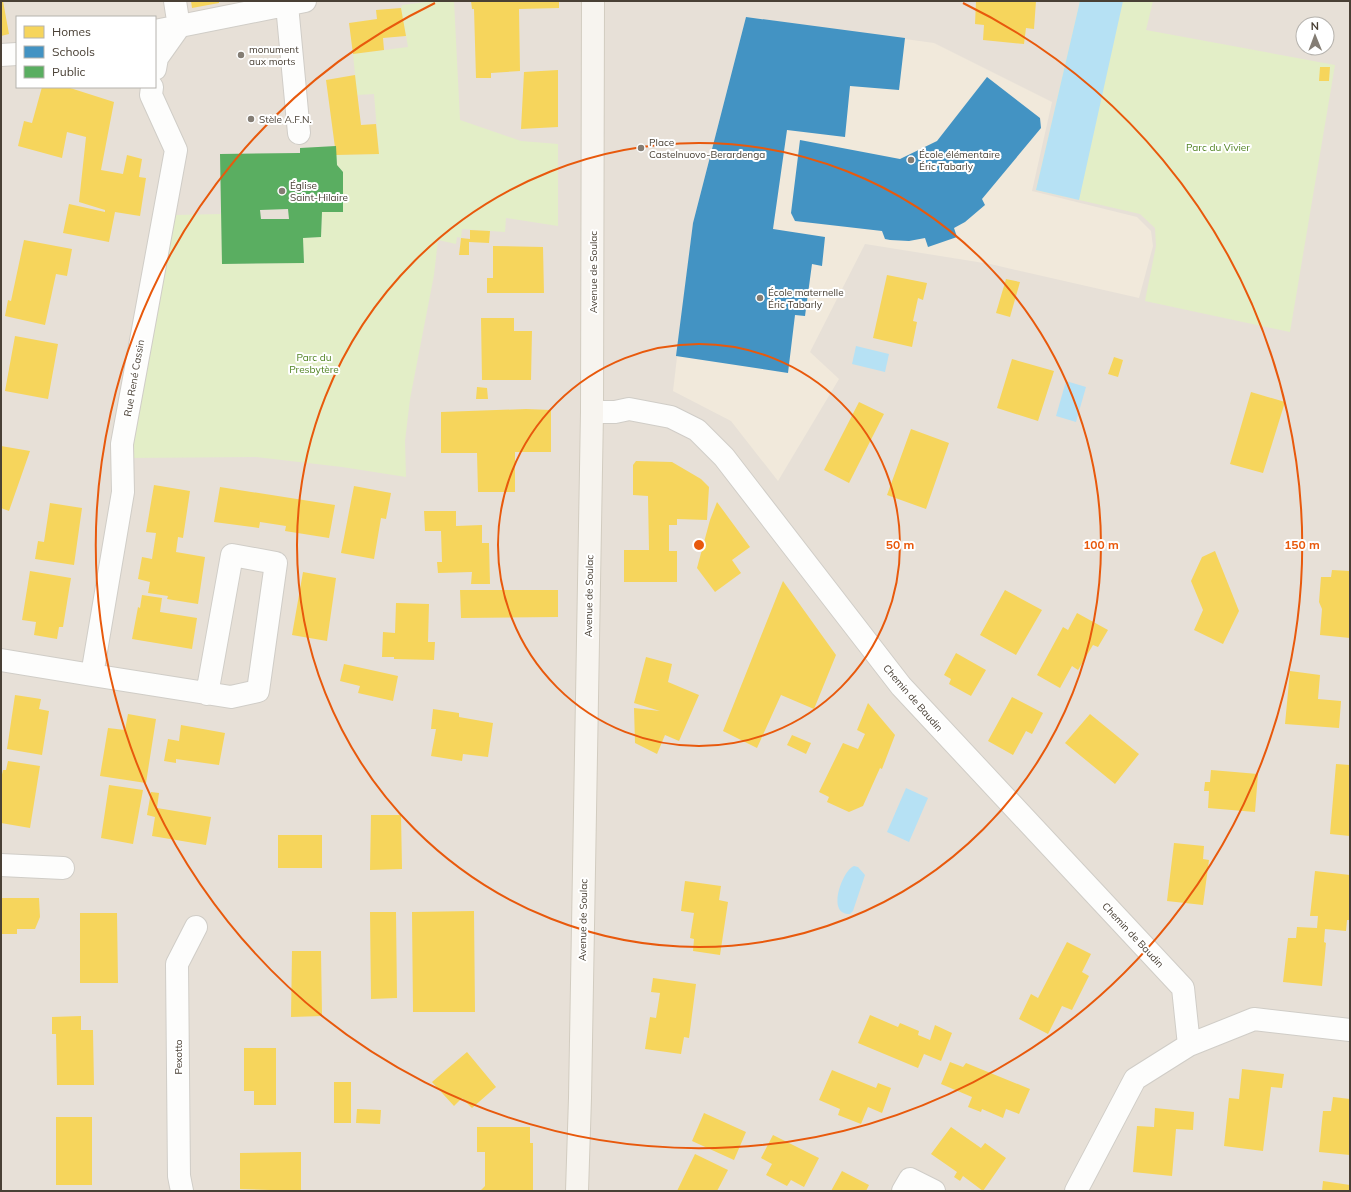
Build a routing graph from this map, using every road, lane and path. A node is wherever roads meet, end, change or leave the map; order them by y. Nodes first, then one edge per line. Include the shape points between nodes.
1 (175, 1) edge
2 (593, 1) edge
3 (296, 3) edge
4 (179, 27) junction
5 (156, 31) edge
6 (16, 54) edge
7 (1, 55) edge
8 (156, 64) edge
9 (146, 90) edge
10 (298, 133) dead end
11 (592, 412) junction
12 (1, 660) edge
13 (92, 675) junction
14 (207, 694) junction
15 (1, 865) edge
16 (63, 868) dead end
17 (196, 927) dead end
18 (1350, 1030) edge
19 (1190, 1045) junction
20 (182, 1191) edge
21 (577, 1191) edge
22 (903, 1191) edge
23 (934, 1191) edge
24 (1076, 1191) edge

1 - 4 street
2 - 11 main road, Avenue de Soulac
3 - 4 street
3 - 10 street
4 - 5 street
4 - 8 street via 157,58
6 - 7 street
9 - 13 street, Rue René Cassin via 176,150 122,444 123,492
11 - 19 street, Chemin de Baudin via 629,409 671,417 697,430 724,457 901,686 1183,988
11 - 21 main road, Avenue de Soulac
12 - 13 street
13 - 14 street
14 - 14 street via 231,697 258,690 276,563 232,555
15 - 16 street
17 - 20 street, Pexotto via 177,964 179,1176
18 - 19 street via 1254,1019
19 - 24 street via 1136,1079
22 - 23 street via 910,1179

